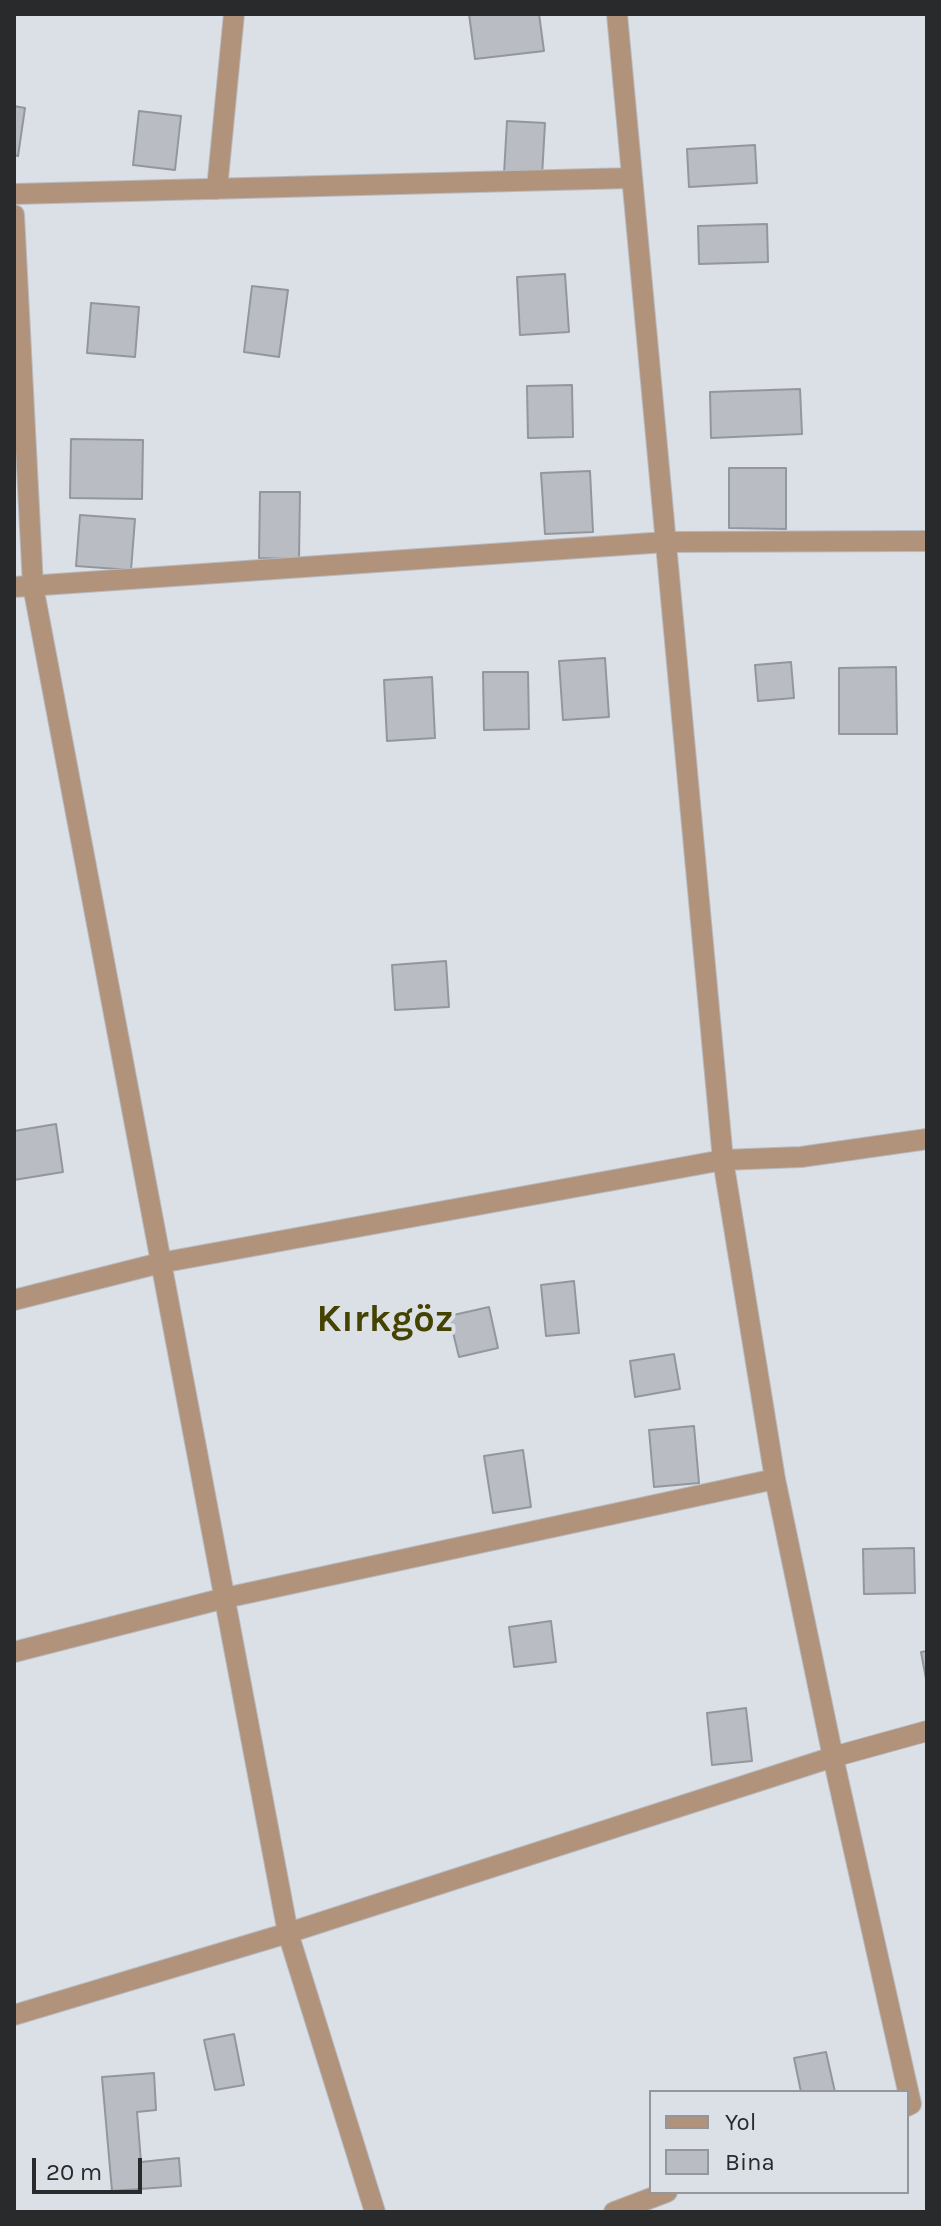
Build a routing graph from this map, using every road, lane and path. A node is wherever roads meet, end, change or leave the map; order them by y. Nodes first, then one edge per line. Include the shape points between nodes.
1 (234, 14) edge
2 (617, 14) edge
3 (631, 178) junction
4 (217, 189) junction
5 (14, 194) edge
6 (14, 215) edge
7 (927, 541) edge
8 (666, 542) junction
9 (24, 587) edge
10 (927, 1139) edge
11 (723, 1160) junction
12 (160, 1263) junction
13 (14, 1300) edge
14 (775, 1479) junction
15 (225, 1598) junction
16 (14, 1652) edge
17 (927, 1731) edge
18 (833, 1757) junction
19 (288, 1933) junction
20 (14, 2015) edge
21 (908, 2090) edge
22 (662, 2194) edge
23 (375, 2212) edge
24 (614, 2212) edge

1 - 4 street
2 - 3 street
3 - 4 street
3 - 8 street
4 - 5 street
6 - 9 street
7 - 8 street
8 - 9 street
8 - 11 street
9 - 12 street
10 - 11 street via 801,1157
11 - 12 street
11 - 14 street
12 - 13 street
12 - 15 street
14 - 15 street
14 - 18 street
15 - 16 street
15 - 19 street
17 - 18 street
18 - 19 street
18 - 21 street
19 - 20 street
19 - 23 street
22 - 24 street

